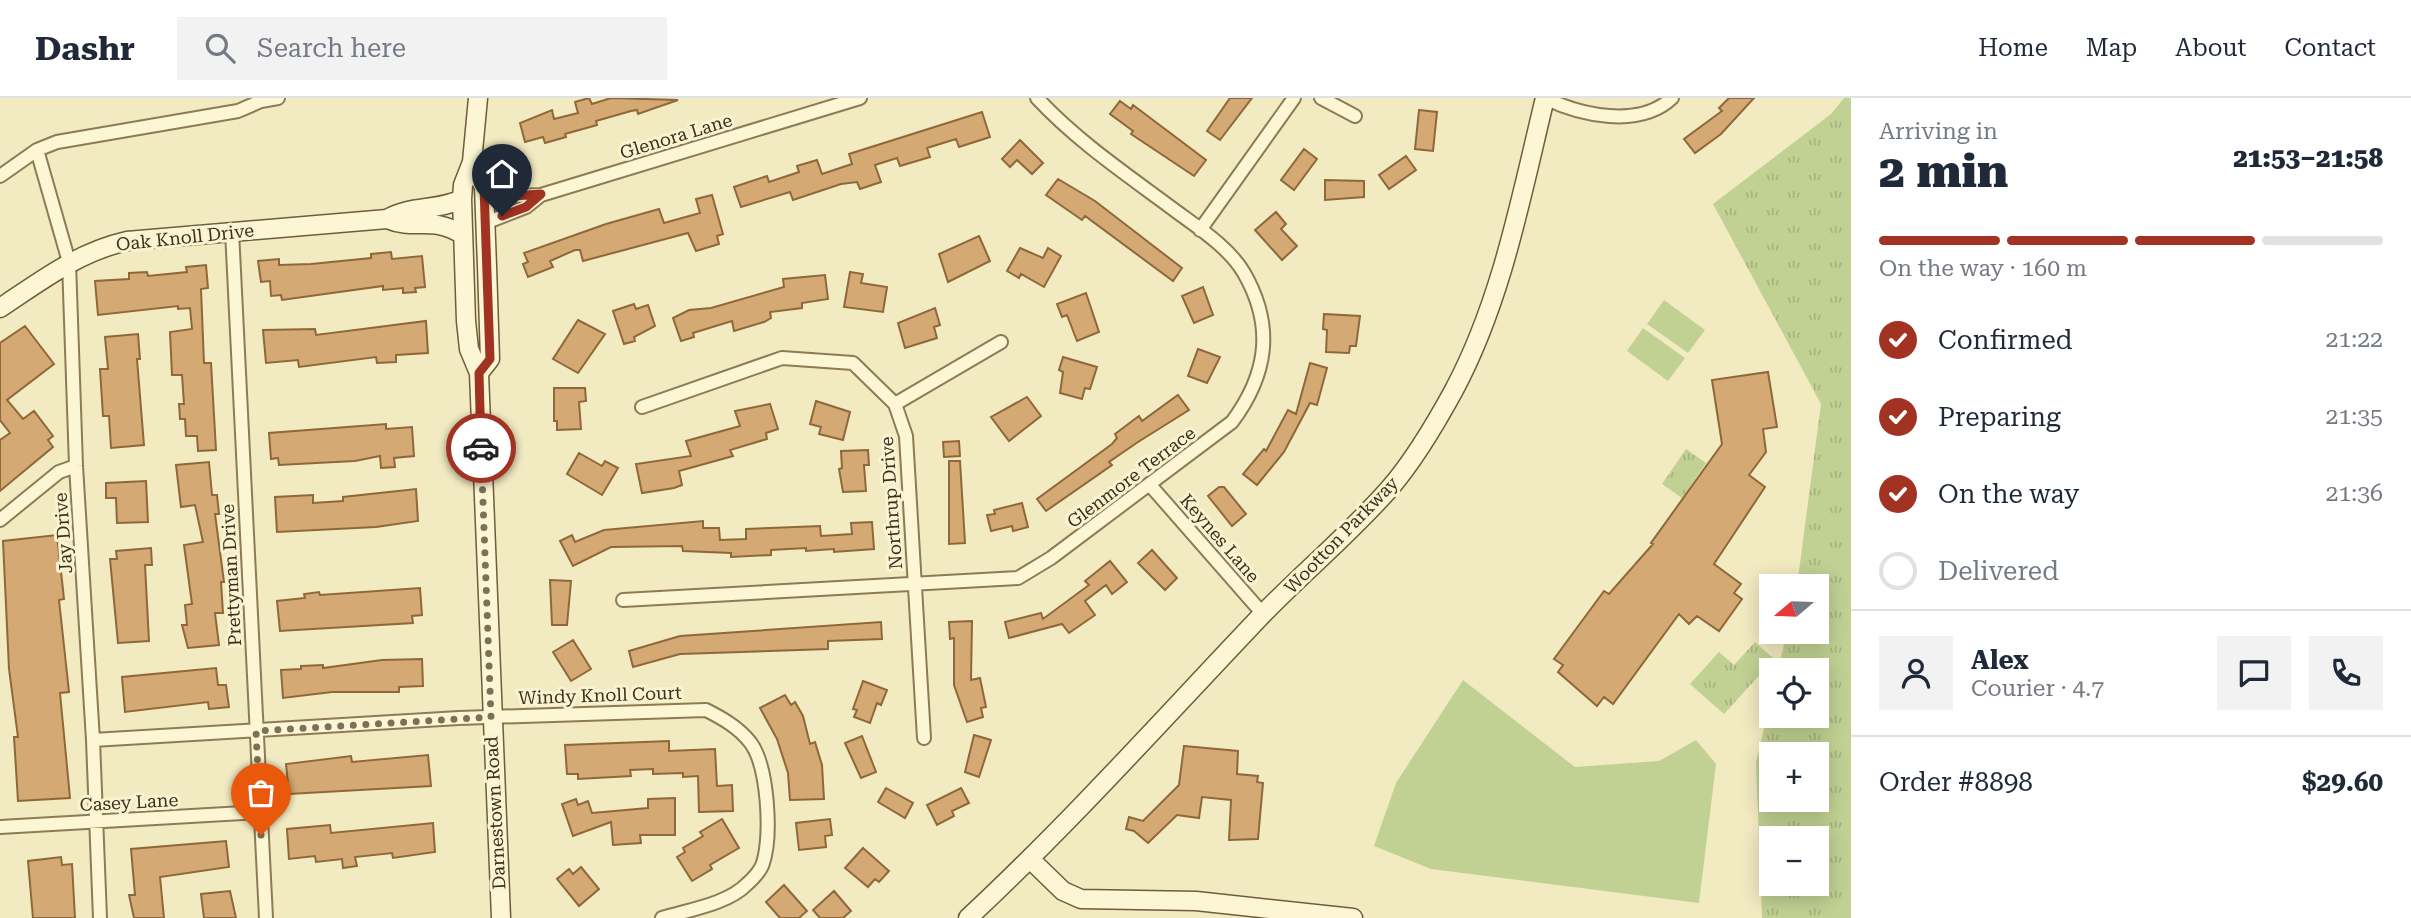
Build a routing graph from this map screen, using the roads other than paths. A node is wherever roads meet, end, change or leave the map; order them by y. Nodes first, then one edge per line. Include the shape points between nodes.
1 (278, 98) edge
2 (478, 98) edge
3 (860, 98) edge
4 (1037, 98) edge
5 (1294, 98) edge
6 (1321, 98) edge
7 (1545, 98) edge
8 (1672, 98) edge
9 (261, 99) edge
10 (1355, 116) dead end
11 (37, 150) junction
12 (472, 162) junction
13 (0, 176) edge
14 (484, 187) junction
15 (541, 194) junction
16 (462, 199) junction
17 (387, 219) junction
18 (485, 223) junction
19 (1200, 230) junction
20 (232, 231) junction
21 (463, 235) junction
22 (69, 262) junction
23 (465, 291) junction
24 (0, 308) edge
25 (1001, 342) dead end
26 (479, 373) junction
27 (895, 404) junction
28 (642, 407) dead end
29 (76, 466) junction
30 (1150, 485) junction
31 (0, 520) edge
32 (914, 585) junction
33 (624, 600) dead end
34 (1262, 614) junction
35 (491, 717) junction
36 (256, 731) junction
37 (924, 738) dead end
38 (93, 740) junction
39 (260, 812) junction
40 (97, 822) junction
41 (0, 827) edge
42 (1031, 860) junction
43 (100, 918) edge
44 (267, 918) edge
45 (501, 918) edge
46 (662, 918) edge
47 (968, 918) edge
48 (1353, 918) edge

1 - 9 street
2 - 12 main road, Darnestown Road
3 - 15 street, Glenora Lane
4 - 19 street, Glenmore Terrace via 1063,127
5 - 19 street
6 - 10 street
7 - 8 street via 1598,116 1639,113
7 - 34 main road, Wootton Parkway via 1506,258 1454,390 1391,487
9 - 11 street via 238,111 57,142
11 - 13 street
11 - 22 street, Jay Drive
12 - 14 main road, Darnestown Road
12 - 16 main road, Darnestown Road
14 - 15 street, Glenora Lane via 514,196
14 - 18 main road, Darnestown Road
15 - 18 street, Glenora Lane via 526,207
16 - 17 main road, Oak Knoll Drive via 445,208 399,211
16 - 21 main road, Darnestown Road
17 - 20 main road, Oak Knoll Drive
17 - 21 main road, Oak Knoll Drive via 400,224 445,225
18 - 23 main road
18 - 26 main road, Darnestown Road via 490,359
19 - 30 street, Glenmore Terrace via 1244,273 1258,304 1262,364 1252,395 1232,422
20 - 22 main road, Oak Knoll Drive via 127,241 101,246
20 - 36 street, Prettyman Drive
21 - 23 main road, Darnestown Road
22 - 24 main road, Oak Knoll Drive
22 - 29 street, Jay Drive
23 - 26 main road, Darnestown Road via 469,349
25 - 27 street
26 - 35 main road, Darnestown Road
27 - 28 street, Northrup Drive via 853,363 782,358
27 - 32 street, Northrup Drive via 906,436
29 - 31 street via 59,472
29 - 38 street, Jay Drive
30 - 32 street, Glenmore Terrace via 1018,578
30 - 34 street, Keynes Lane
32 - 33 street, Glenmore Terrace
32 - 37 street, Northrup Drive
34 - 42 main road, Wootton Parkway
35 - 36 street, Windy Knoll Court
35 - 45 main road, Darnestown Road
35 - 46 street, Windy Knoll Court via 706,710 727,720 750,742 761,769 769,837 762,866 734,895
36 - 38 street, Windy Knoll Court
36 - 39 street, Prettyman Drive
38 - 40 street, Jay Drive
39 - 40 street, Casey Lane
39 - 44 street, Prettyman Drive
40 - 41 street, Casey Lane
40 - 43 street, Jay Drive
42 - 47 main road, Wootton Parkway
42 - 48 main road via 1062,891 1081,899 1196,901

